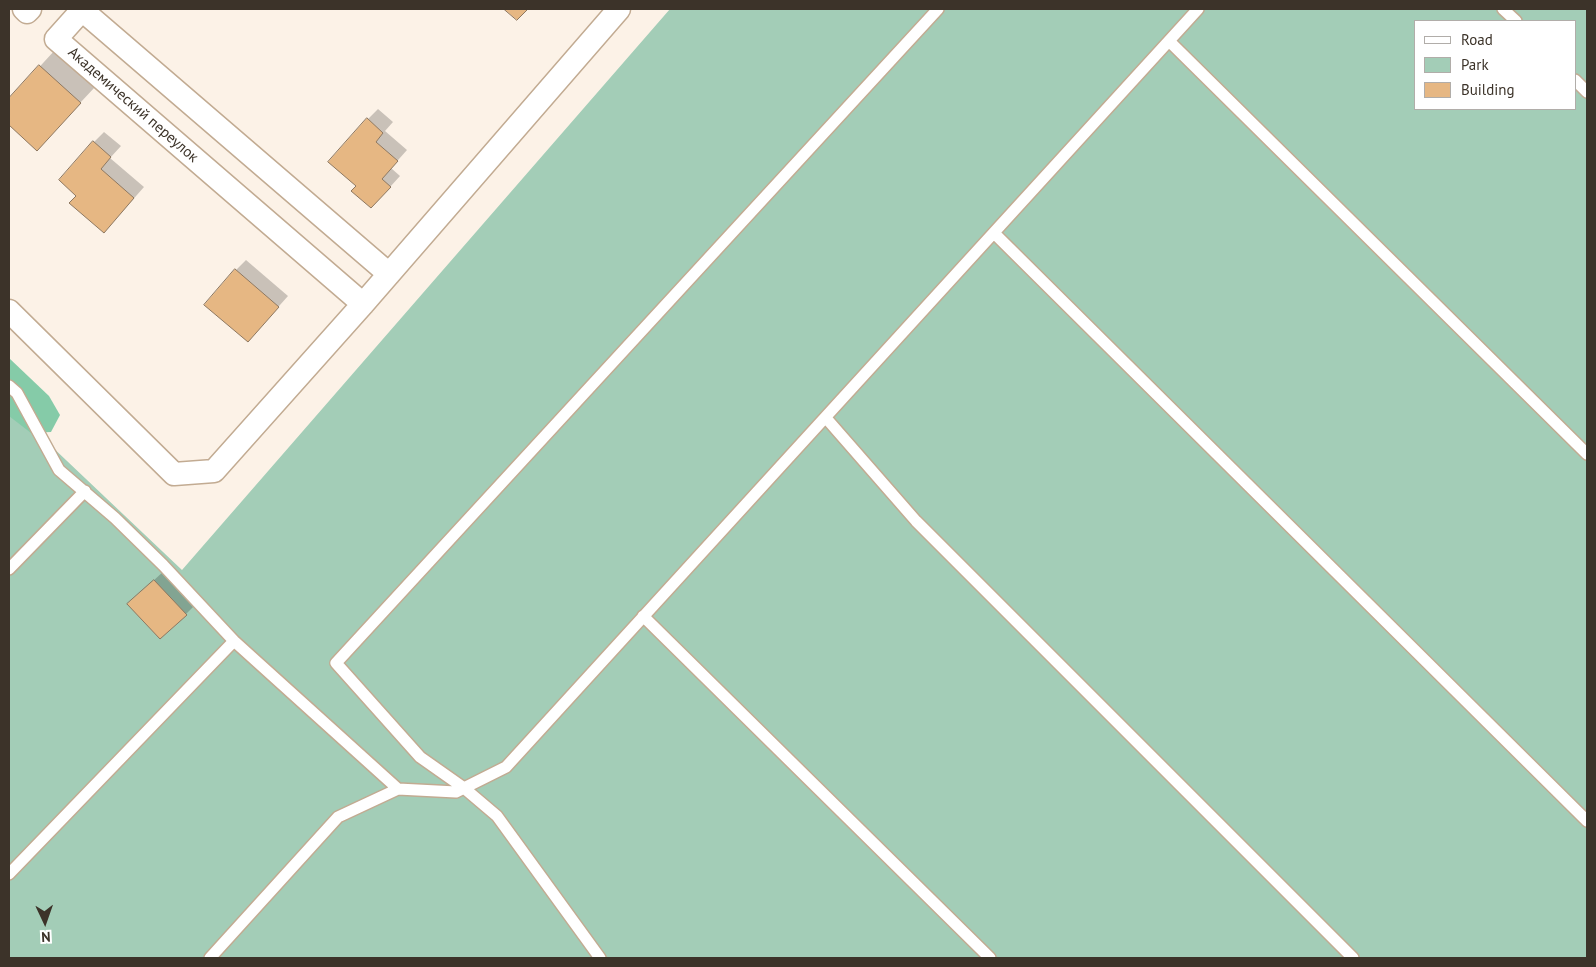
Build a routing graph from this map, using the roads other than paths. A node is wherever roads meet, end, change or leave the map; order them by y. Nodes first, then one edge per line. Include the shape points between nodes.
1 (24, 9) edge
2 (30, 9) edge
3 (620, 9) edge
4 (938, 9) edge
5 (1198, 9) edge
6 (1503, 9) edge
7 (1515, 20) edge
8 (1169, 41) junction
9 (1576, 81) edge
10 (1587, 92) edge
11 (994, 233) junction
12 (389, 274) junction
13 (363, 304) junction
14 (9, 311) edge
15 (9, 386) edge
16 (826, 418) junction
17 (1587, 454) edge
18 (85, 491) junction
19 (9, 569) edge
20 (644, 616) junction
21 (234, 641) junction
22 (464, 788) junction
23 (398, 789) junction
24 (1587, 821) edge
25 (9, 874) edge
26 (216, 956) edge
27 (600, 958) edge
28 (990, 958) edge
29 (1353, 958) edge

1 - 2 street via 27,12
3 - 12 street
4 - 22 lane via 336,663 420,757
5 - 8 lane
6 - 7 lane
8 - 11 lane
8 - 17 lane
9 - 10 lane
11 - 16 lane
11 - 24 lane
12 - 13 street
12 - 13 street, Академический переулок via 82,10 56,39
13 - 14 street via 214,470 174,474
15 - 18 lane via 18,393 59,470
16 - 20 lane
16 - 29 lane via 916,521
18 - 19 lane
18 - 21 lane via 163,565
20 - 22 lane via 506,767
20 - 28 lane
21 - 23 lane
21 - 25 lane
22 - 23 lane via 456,792
22 - 27 lane via 497,816
23 - 26 lane via 338,817

